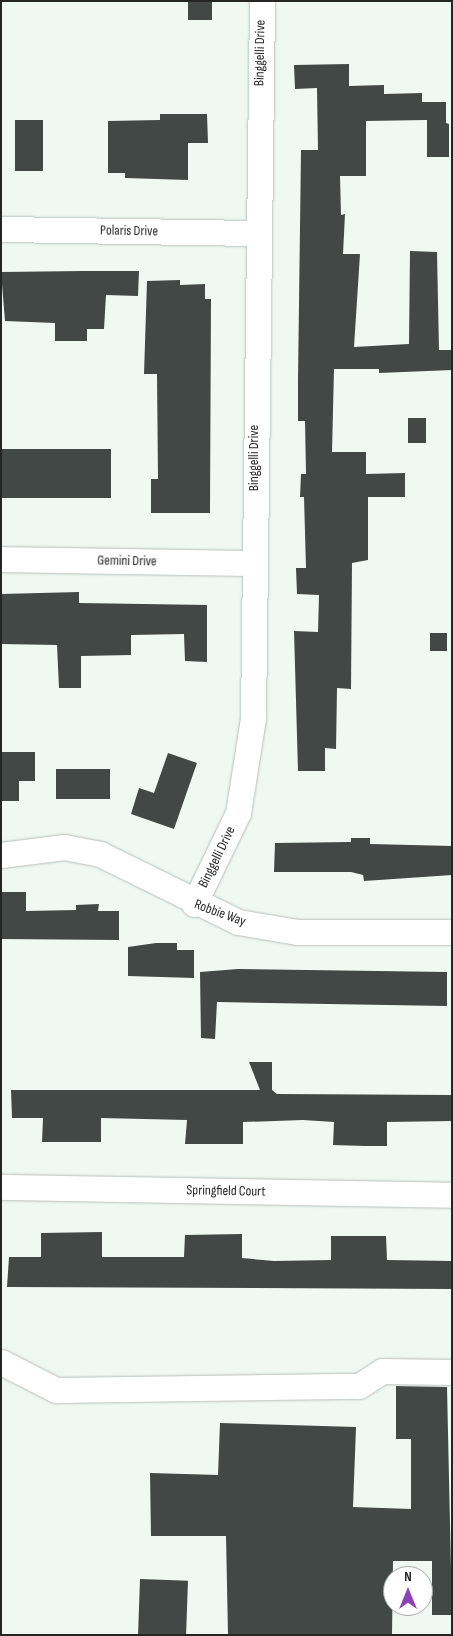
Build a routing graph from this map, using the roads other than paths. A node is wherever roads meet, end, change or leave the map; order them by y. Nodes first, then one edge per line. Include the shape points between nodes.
1 (262, 1) edge
2 (1, 229) edge
3 (256, 233) junction
4 (1, 559) edge
5 (254, 563) junction
6 (1, 855) edge
7 (194, 904) junction
8 (452, 932) edge
9 (1, 1187) edge
10 (452, 1195) edge
11 (1, 1362) edge
12 (452, 1372) edge

1 - 3 street, Binggelli Drive
2 - 3 street, Polaris Drive
3 - 5 street, Binggelli Drive
4 - 5 street, Gemini Drive
5 - 7 street, Binggelli Drive via 254,718 248,770 238,813
6 - 7 street, Robbie Way via 64,847 100,854
7 - 8 street, Robbie Way via 238,922 298,932
9 - 10 street, Springfield Court
11 - 12 street via 56,1390 359,1386 382,1371

